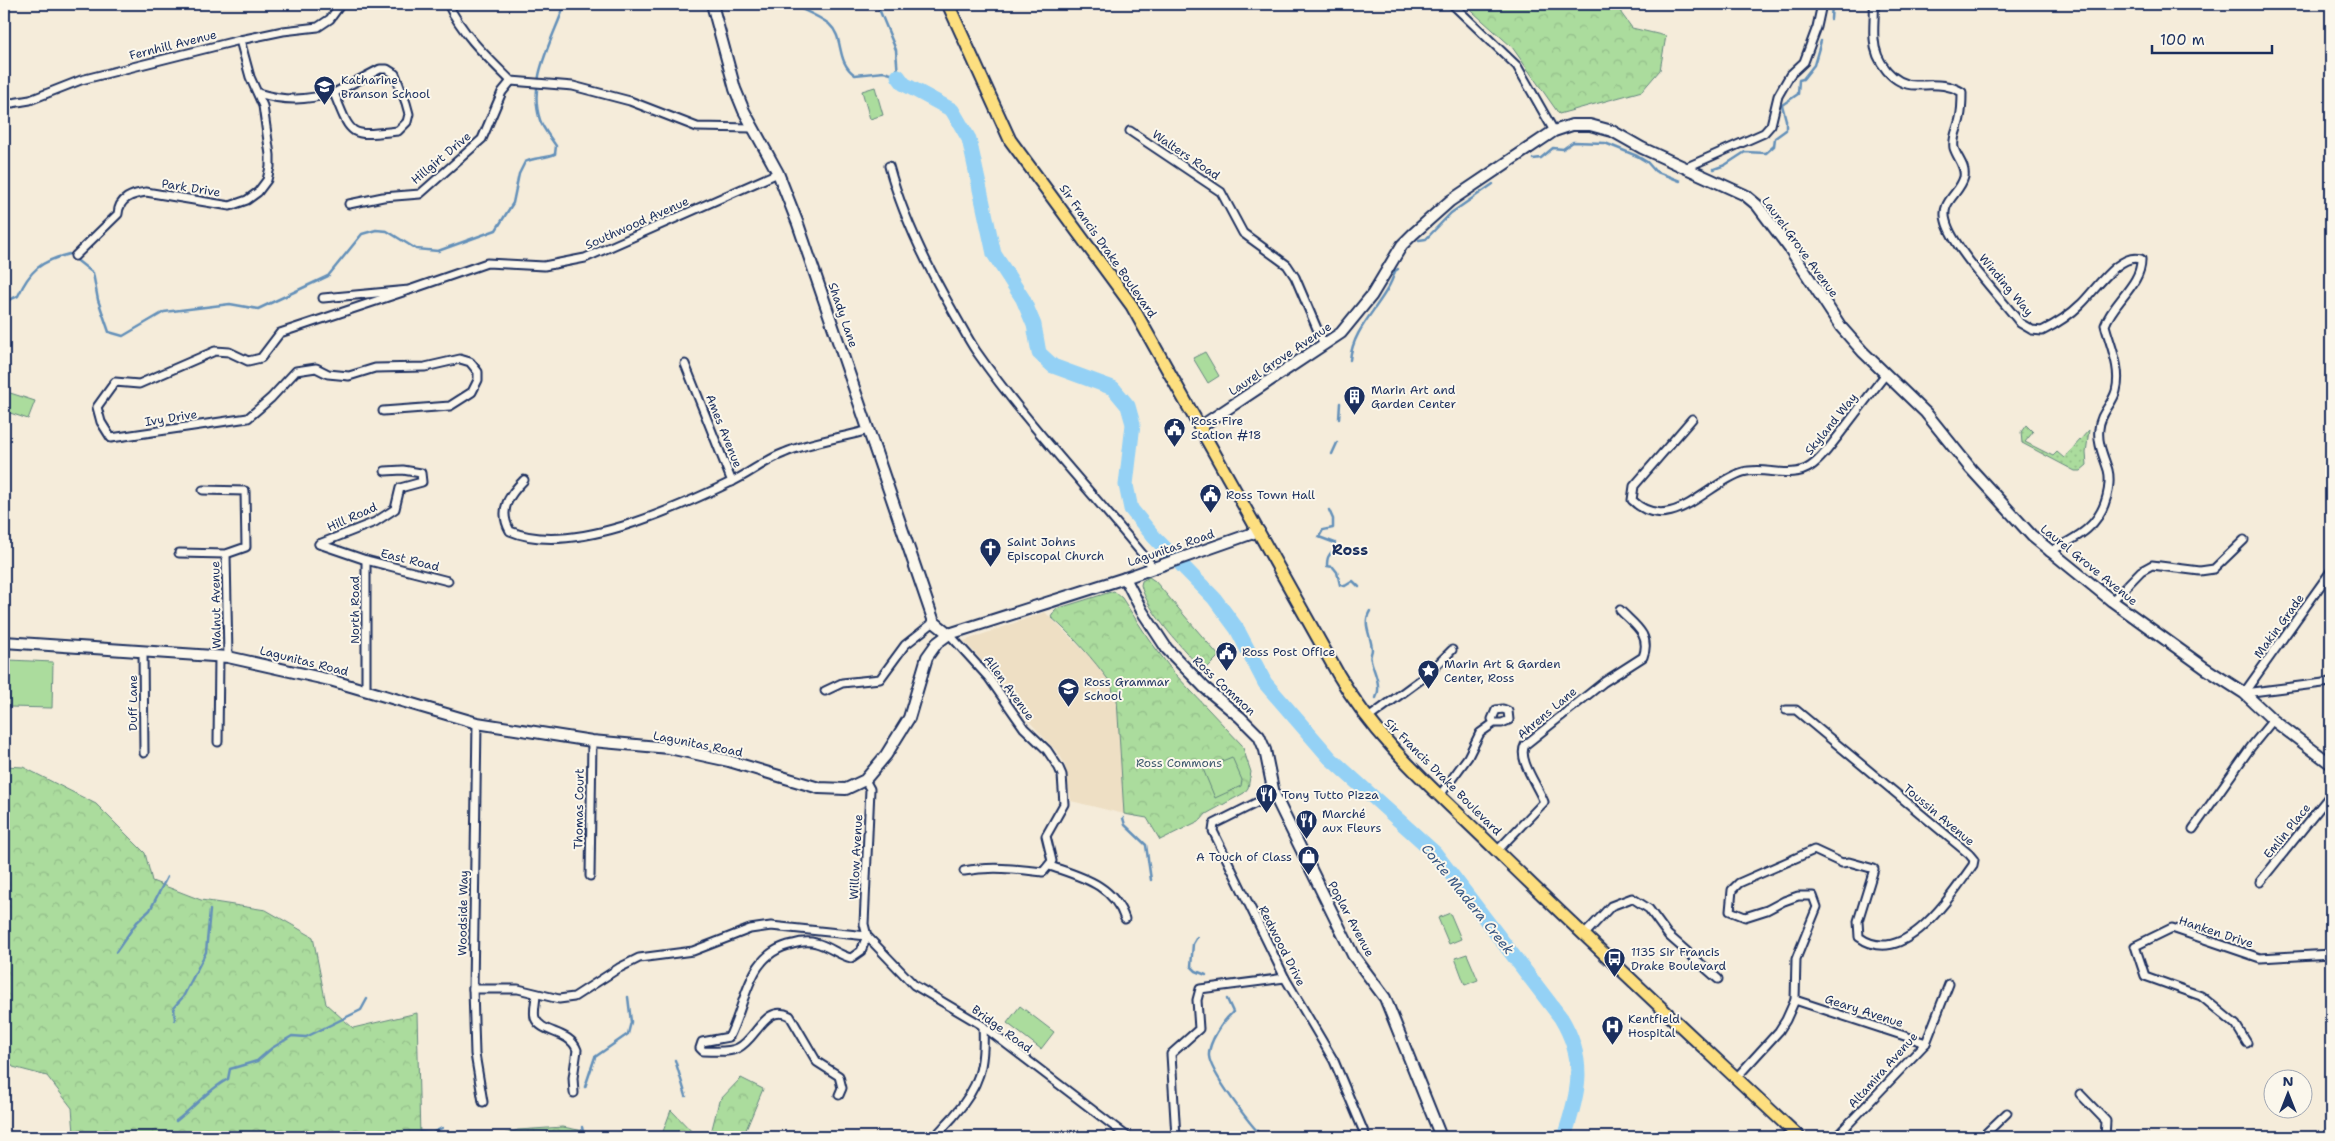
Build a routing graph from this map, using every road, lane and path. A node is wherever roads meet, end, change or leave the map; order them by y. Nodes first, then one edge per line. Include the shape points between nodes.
1 (341, 4) edge
2 (448, 4) edge
3 (712, 4) edge
4 (948, 4) edge
5 (1452, 4) edge
6 (1822, 4) edge
7 (1874, 4) edge
8 (240, 40) junction
9 (511, 81) junction
10 (334, 92) junction
11 (258, 94) junction
12 (4, 101) edge
13 (753, 128) junction
14 (1130, 131) dead end
15 (1554, 131) junction
16 (889, 166) dead end
17 (1685, 168) junction
18 (778, 173) junction
19 (350, 204) dead end
20 (75, 256) dead end
21 (409, 290) junction
22 (323, 298) dead end
23 (1324, 345) junction
24 (685, 364) dead end
25 (1886, 374) junction
26 (383, 411) dead end
27 (1692, 419) dead end
28 (1200, 427) junction
29 (869, 430) junction
30 (385, 471) dead end
31 (524, 480) dead end
32 (732, 482) junction
33 (203, 490) dead end
34 (1259, 531) junction
35 (2244, 540) dead end
36 (319, 544) joint
37 (2049, 552) junction
38 (179, 553) dead end
39 (226, 554) junction
40 (366, 560) junction
41 (1153, 568) junction
42 (2331, 571) edge
43 (1125, 578) junction
44 (448, 581) dead end
45 (2112, 601) junction
46 (1620, 610) dead end
47 (934, 622) junction
48 (949, 634) junction
49 (4, 642) edge
50 (1452, 650) dead end
51 (143, 652) junction
52 (224, 656) junction
53 (2331, 682) edge
54 (366, 690) junction
55 (824, 691) dead end
56 (2244, 693) junction
57 (1786, 710) dead end
58 (1367, 719) junction
59 (2272, 720) junction
60 (477, 723) junction
61 (1494, 723) dead end
62 (592, 741) junction
63 (218, 742) dead end
64 (144, 754) dead end
65 (2331, 764) edge
66 (865, 780) junction
67 (1274, 794) junction
68 (2331, 794) edge
69 (1440, 795) junction
70 (2193, 829) dead end
71 (1497, 851) junction
72 (1050, 866) junction
73 (964, 871) dead end
74 (590, 876) dead end
75 (2260, 882) dead end
76 (1125, 919) dead end
77 (1584, 934) junction
78 (867, 936) junction
79 (2331, 954) edge
80 (1285, 978) junction
81 (1718, 979) dead end
82 (1948, 984) dead end
83 (473, 989) junction
84 (536, 994) junction
85 (1794, 1000) junction
86 (983, 1026) junction
87 (1926, 1043) junction
88 (2247, 1043) dead end
89 (1736, 1078) junction
90 (574, 1094) dead end
91 (2080, 1094) dead end
92 (839, 1095) dead end
93 (483, 1102) dead end
94 (2007, 1112) dead end
95 (934, 1137) edge
96 (1128, 1137) edge
97 (1176, 1137) edge
98 (1366, 1137) edge
99 (1441, 1137) edge
100 (1799, 1137) edge
101 (1836, 1137) edge
102 (1982, 1137) edge
103 (2105, 1137) edge

1 - 8 street, Fernhill Avenue via 330,19 318,27
2 - 9 street via 481,51
3 - 13 street, Shady Lane via 735,90
4 - 28 main road, Sir Francis Drake Boulevard via 1010,140 1122,291
5 - 15 street via 1517,66
6 - 17 street via 1810,48 1804,62 1790,75 1778,96 1771,125 1764,133
7 - 37 street, Winding Way via 1874,41 1878,56 1890,74 1906,85 1939,84 1962,92 1954,148 1964,170 1964,178 1949,199 1945,220 1960,248 2020,323 2042,331 2081,304 2102,279 2127,260 2141,259 2139,274 2109,312 2105,325 2111,341 2117,383 2115,394 2100,419 2098,431 2109,472 2103,512 2078,537
8 - 11 street, Park Drive
8 - 12 street, Fernhill Avenue via 81,80 30,100
9 - 13 street via 573,86 630,101 697,127
9 - 19 street, Hillgirt Drive via 502,92 482,139 420,194
10 - 10 street via 352,131 371,134 398,131 407,122 406,103 395,74 387,69 380,69
10 - 11 street via 292,100
11 - 20 street, Park Drive via 263,106 270,155 267,180 258,192 230,206 146,192 135,194 122,200 118,214
13 - 18 street, Shady Lane
14 - 23 street, Walters Road via 1221,192 1243,233 1287,264
15 - 17 street, Laurel Grove Avenue via 1572,125 1590,125 1612,131
15 - 23 street, Laurel Grove Avenue via 1450,201 1413,234 1402,245 1354,320
16 - 41 street via 911,228 975,349 1012,399
17 - 25 street, Laurel Grove Avenue via 1745,194 1757,206 1790,249 1841,327
18 - 21 street, Southwood Avenue via 585,258 544,266 487,263
18 - 29 street, Shady Lane
21 - 22 street, Southwood Avenue
21 - 26 street, Ivy Drive via 280,333 261,358 248,361 229,352 215,351 139,384 116,382 97,407 101,422 111,438 248,418 272,398 296,371 316,368 328,374 349,376 375,368 425,367 460,360 470,362 478,372 472,392 450,406
23 - 28 street, Laurel Grove Avenue
24 - 32 street, Ames Avenue
25 - 27 street, Skyland Way via 1811,467 1798,472 1744,472 1677,510 1659,513 1641,509 1632,500 1634,486
25 - 37 street, Laurel Grove Avenue via 1926,413 1979,478
28 - 34 main road, Sir Francis Drake Boulevard
29 - 32 street, Ames Avenue via 784,453
29 - 47 street, Shady Lane
30 - 36 street, Hill Road via 421,473 422,482 400,488 395,509 375,522
31 - 32 street via 510,494 505,522 510,531 532,537 572,537 644,521
33 - 39 street, Walnut Avenue via 245,491 246,547
34 - 41 street, Lagunitas Road
34 - 58 main road, Sir Francis Drake Boulevard via 1346,688
35 - 45 street via 2214,570 2152,565 2141,571
36 - 40 street, East Road
37 - 45 street, Laurel Grove Avenue
38 - 39 street
39 - 52 street, Walnut Avenue
40 - 44 street, East Road
40 - 54 street, North Road
41 - 43 street, Lagunitas Road
42 - 56 street, Makin Grade
43 - 48 street, Lagunitas Road
43 - 67 street, Ross Common via 1167,649 1259,736
45 - 56 street, Laurel Grove Avenue
46 - 71 street, Ahrens Lane via 1643,633 1646,646 1643,657 1604,682 1524,745 1522,759 1544,802
47 - 48 street
47 - 55 street via 905,645 880,679 842,683
48 - 66 street, Lagunitas Road via 927,657 909,718
48 - 72 street, Allen Avenue via 989,678 1024,728 1048,750 1062,775 1064,804 1052,822 1046,840 1052,861
49 - 51 street, Lagunitas Road
50 - 58 street via 1427,675
51 - 52 street, Lagunitas Road
51 - 64 street, Duff Lane
52 - 54 street, Lagunitas Road
52 - 63 street, Walnut Avenue
53 - 56 street
54 - 60 street, Lagunitas Road
56 - 59 street, Laurel Grove Avenue
57 - 85 street, Toussin Avenue via 1796,710 1974,860 1944,905 1928,922 1904,941 1879,945 1859,937 1858,921 1874,869 1842,863 1814,850 1739,883 1732,890 1730,912 1745,917 1784,900 1813,896 1818,907 1796,959
58 - 69 main road, Sir Francis Drake Boulevard
59 - 65 street, Laurel Grove Avenue
59 - 70 street
60 - 62 street, Lagunitas Road
60 - 83 street, Woodside Way
61 - 69 street via 1480,733 1468,757
62 - 66 street, Lagunitas Road via 669,748 729,761 819,788 846,789
62 - 74 street, Thomas Court
66 - 78 street, Willow Avenue via 870,789 864,924
67 - 80 street, Redwood Drive via 1212,827
67 - 99 street, Poplar Avenue via 1353,955 1385,998
68 - 75 street, Emlin Place
69 - 71 main road, Sir Francis Drake Boulevard
71 - 77 main road, Sir Francis Drake Boulevard
72 - 73 street via 1043,872 1005,868
72 - 76 street via 1103,887 1120,907
77 - 81 street via 1611,906 1632,898 1649,909 1668,935
77 - 89 main road, Sir Francis Drake Boulevard
78 - 84 street via 771,926 750,929 693,951 639,958 574,997 559,999
78 - 86 street, Bridge Road via 914,985
78 - 92 street via 861,951 851,958 815,942 781,946 768,954 753,975 729,1037 702,1042 700,1048 703,1051 739,1048 766,1020 775,1013 783,1012 790,1016 818,1062 838,1076 842,1088
79 - 88 street, Hanken Drive via 2260,958 2172,928 2135,946 2145,976 2200,996 2236,1025
80 - 97 street via 1200,990 1197,1000 1199,1030 1171,1054
80 - 98 street, Redwood Drive via 1334,1061
82 - 87 street, Altamira Avenue
83 - 84 street via 518,990
83 - 93 street, Woodside Way via 475,1054
84 - 90 street via 535,1018 575,1046
85 - 87 street, Geary Avenue
85 - 89 street, Toussin Avenue via 1779,1030
86 - 95 street via 984,1053 979,1079 967,1101
86 - 96 street, Bridge Road
87 - 101 street, Altamira Avenue
89 - 100 main road, Sir Francis Drake Boulevard
91 - 103 street via 2106,1121
94 - 102 street

